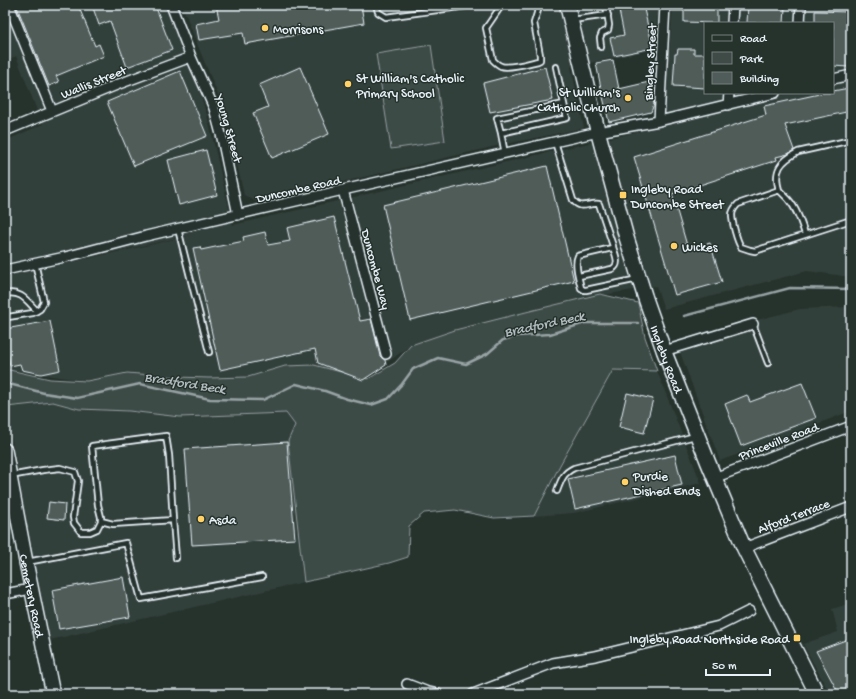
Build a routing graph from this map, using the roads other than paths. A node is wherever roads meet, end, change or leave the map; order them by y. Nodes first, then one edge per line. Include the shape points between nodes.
1 (9, 5) edge
2 (171, 5) edge
3 (376, 5) edge
4 (474, 5) edge
5 (496, 5) edge
6 (539, 5) edge
7 (567, 5) edge
8 (606, 5) edge
9 (665, 5) edge
10 (733, 5) edge
11 (801, 5) edge
12 (608, 15) junction
13 (570, 20) junction
14 (732, 22) edge
15 (800, 22) edge
16 (601, 47) dead end
17 (191, 57) junction
18 (556, 67) dead end
19 (851, 75) edge
20 (834, 80) edge
21 (729, 94) edge
22 (771, 94) edge
23 (564, 104) junction
24 (728, 105) junction
25 (52, 111) junction
26 (659, 120) junction
27 (5, 132) edge
28 (598, 132) junction
29 (501, 133) junction
30 (851, 140) edge
31 (555, 142) junction
32 (505, 154) junction
33 (344, 190) junction
34 (779, 190) junction
35 (238, 215) junction
36 (851, 220) edge
37 (178, 229) junction
38 (805, 234) junction
39 (613, 247) junction
40 (35, 263) junction
41 (5, 270) edge
42 (579, 276) junction
43 (639, 279) junction
44 (5, 294) edge
45 (37, 311) junction
46 (5, 313) edge
47 (753, 324) joint
48 (209, 352) dead end
49 (664, 352) junction
50 (386, 354) dead end
51 (768, 363) dead end
52 (851, 426) edge
53 (697, 436) junction
54 (5, 450) edge
55 (7, 477) edge
56 (714, 478) junction
57 (557, 491) dead end
58 (850, 510) edge
59 (173, 520) junction
60 (101, 521) junction
61 (744, 548) junction
62 (176, 558) dead end
63 (26, 562) junction
64 (262, 577) dead end
65 (31, 589) junction
66 (5, 594) edge
67 (749, 611) dead end
68 (407, 684) dead end
69 (53, 694) edge
70 (438, 694) edge
71 (474, 694) edge
72 (818, 694) edge

1 - 25 street
2 - 17 street, Young Street
3 - 4 lane via 378,12 386,17
5 - 6 lane via 499,10 486,28 493,60 496,64 508,67 540,60 534,23
7 - 13 main road, Ingleby Road
8 - 12 lane
9 - 26 street, Bingley Street
10 - 14 street
11 - 15 street
12 - 13 lane
12 - 16 lane via 608,30 602,33
13 - 28 main road, Ingleby Road
17 - 25 street, Wallis Street
17 - 35 street, Young Street via 214,108
18 - 23 lane
19 - 20 street
21 - 24 street
22 - 24 street, Duncombe Road
23 - 29 lane via 567,118
23 - 29 lane via 497,118
24 - 26 street, Duncombe Road
25 - 27 street, Wallis Street
26 - 28 street, Duncombe Road
28 - 31 street, Duncombe Road
28 - 43 main road, Ingleby Road
29 - 32 lane
30 - 34 lane via 798,152 791,156 783,162 777,173
31 - 32 street, Duncombe Road
31 - 39 lane via 573,200 582,206 599,204
32 - 33 street, Duncombe Road
33 - 35 street, Duncombe Road
33 - 50 street, Duncombe Way
34 - 38 lane via 794,207
34 - 38 lane via 735,207 732,216 738,242 741,247 755,251
35 - 37 street, Duncombe Road
36 - 38 lane
37 - 40 street, Duncombe Road
37 - 48 lane
39 - 42 lane via 576,257
39 - 42 lane via 616,267
40 - 41 street, Duncombe Road
40 - 45 lane via 44,302
42 - 43 lane via 584,290
43 - 49 main road, Ingleby Road
44 - 45 lane via 18,294
45 - 46 lane via 8,317
47 - 49 street
47 - 51 lane
49 - 53 main road, Ingleby Road
52 - 56 street, Princeville Road
53 - 56 main road, Ingleby Road
53 - 57 lane via 574,468 564,476
54 - 55 street, Cemetery Road
55 - 60 lane via 60,468 75,472 78,481 74,523 81,532 90,532 97,529
55 - 63 street, Cemetery Road
56 - 61 main road, Ingleby Road
58 - 61 street, Alford Terrace
59 - 60 lane via 113,524
59 - 60 lane via 166,436 92,446
59 - 62 lane
61 - 72 main road, Ingleby Road
63 - 64 lane via 126,543 141,599
63 - 65 street, Cemetery Road
65 - 66 street
65 - 69 street, Cemetery Road
67 - 71 street via 719,626 595,656 553,663
68 - 70 street

